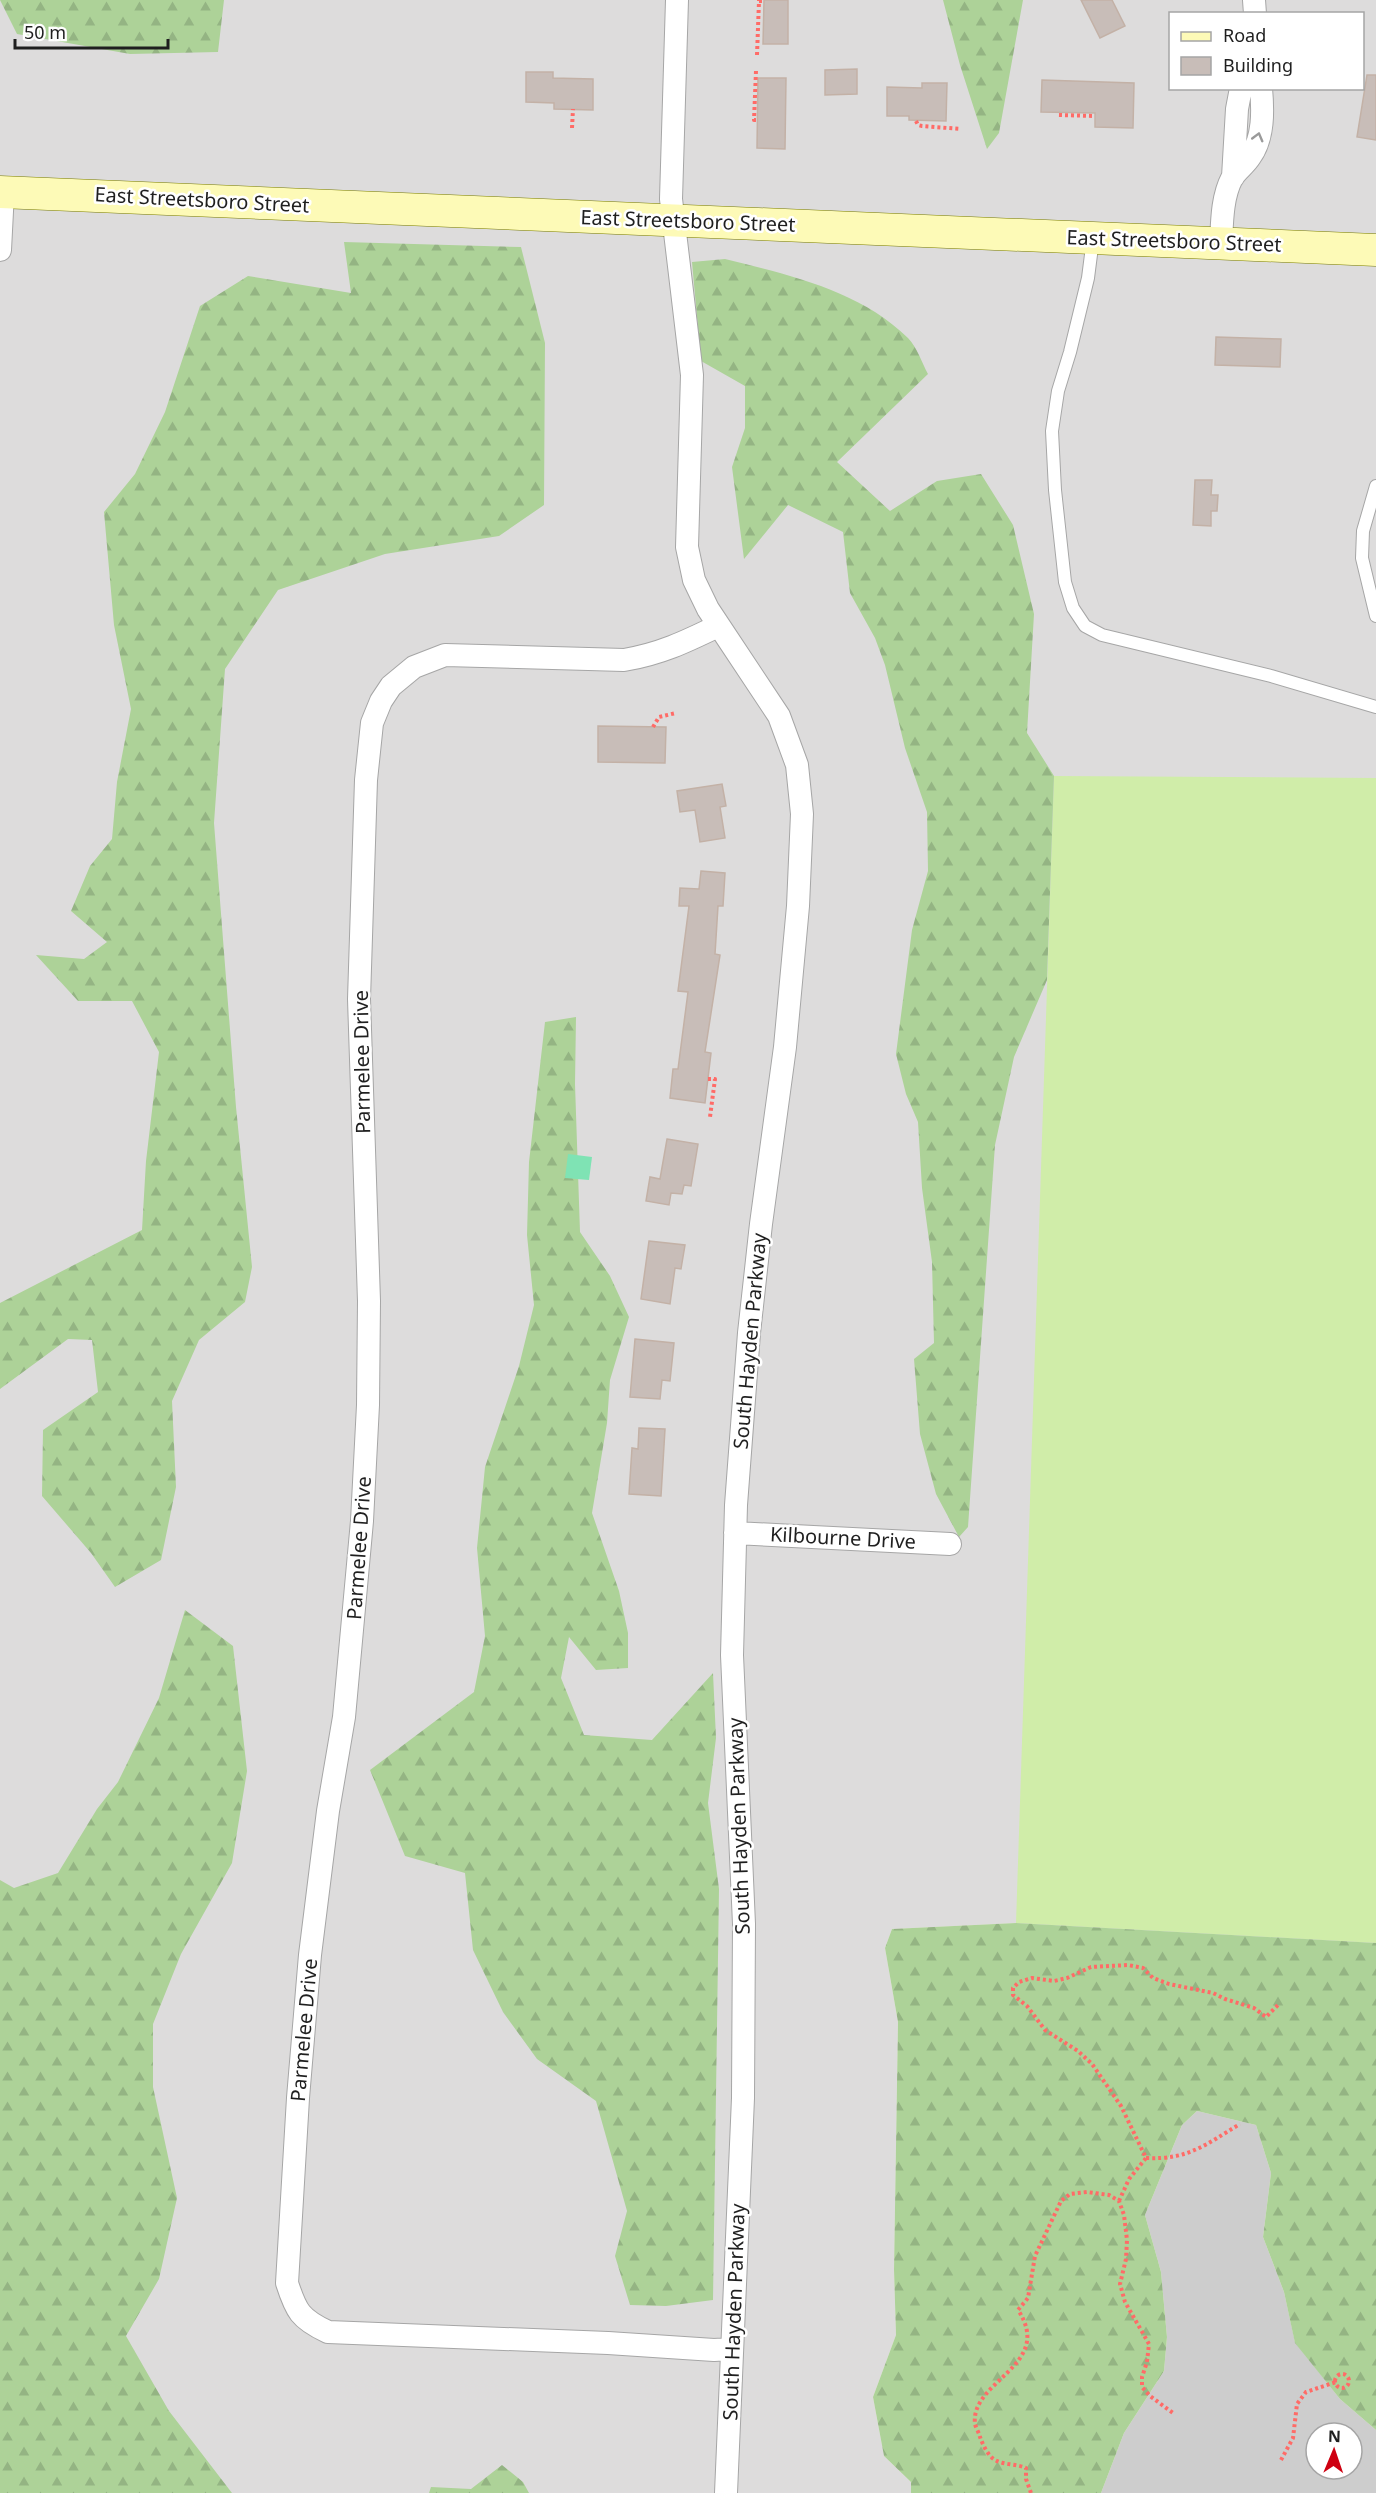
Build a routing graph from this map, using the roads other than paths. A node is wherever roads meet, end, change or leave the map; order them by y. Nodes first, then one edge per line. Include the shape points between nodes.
1 (677, 0) edge
2 (1241, 90) edge
3 (1261, 90) edge
4 (1233, 177) junction
5 (2, 192) edge
6 (675, 220) junction
7 (1093, 237) junction
8 (1221, 243) junction
9 (0, 250) edge
10 (1376, 250) edge
11 (1376, 486) edge
12 (1376, 616) edge
13 (718, 626) junction
14 (1376, 707) edge
15 (735, 1533) junction
16 (950, 1544) dead end
17 (731, 2349) junction
18 (726, 2493) edge

1 - 6 street, South Hayden Parkway via 671,199
2 - 4 street
4 -> 3 street via 1250,158 1259,135
4 - 8 street via 1226,193
5 - 6 main road, East Streetsboro Street
5 - 9 street
6 - 7 main road, East Streetsboro Street
6 - 13 street, South Hayden Parkway via 692,375 687,547 694,580
7 - 8 main road, East Streetsboro Street
7 - 14 lane via 1088,278 1058,391 1052,430 1065,582 1073,608 1085,626 1102,635 1271,676
8 - 10 main road, East Streetsboro Street
11 - 12 lane via 1363,531 1362,558
13 - 15 street, South Hayden Parkway via 779,716 797,765 802,814 785,1047 743,1386
13 - 17 street, Parmelee Drive via 670,650 624,660 445,655 414,667 391,686 372,723 366,780 359,999 369,1300 363,1521 344,1717 310,1954 287,2283 295,2309 328,2332
15 - 16 street, Kilbourne Drive
15 - 17 street, South Hayden Parkway via 732,1654 744,1924 743,2098
17 - 18 street, South Hayden Parkway

